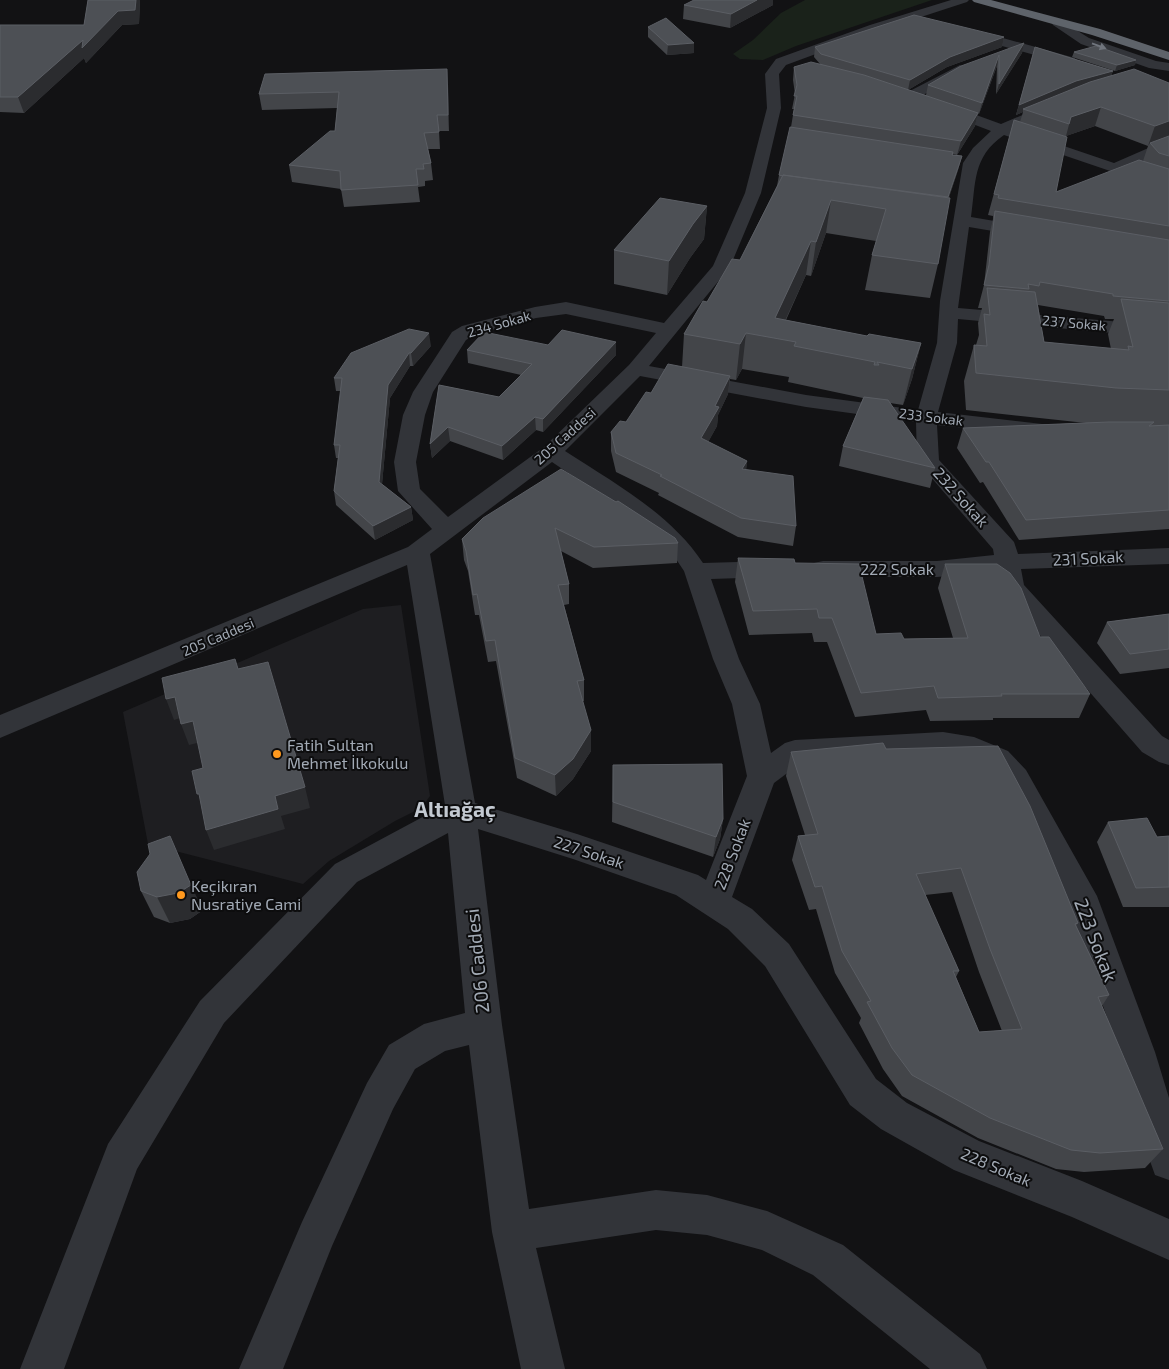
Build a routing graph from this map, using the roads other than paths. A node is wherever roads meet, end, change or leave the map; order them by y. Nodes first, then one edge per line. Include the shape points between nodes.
1 (963, 0) edge
2 (978, 0) edge
3 (1012, 0) edge
4 (910, 17) junction
5 (928, 22) edge
6 (1057, 22) junction
7 (956, 29) edge
8 (1022, 46) junction
9 (1169, 47) edge
10 (994, 56) edge
11 (1169, 56) edge
12 (781, 62) junction
13 (969, 65) edge
14 (1083, 65) edge
15 (1169, 67) edge
16 (806, 68) edge
17 (1070, 100) edge
18 (1000, 129) junction
19 (767, 131) junction
20 (786, 134) edge
21 (1169, 143) edge
22 (1115, 168) junction
23 (1169, 186) edge
24 (752, 196) junction
25 (771, 198) edge
26 (955, 223) junction
27 (1044, 234) edge
28 (948, 313) junction
29 (669, 330) junction
30 (1169, 332) edge
31 (636, 369) junction
32 (926, 417) junction
33 (1058, 431) edge
34 (552, 452) junction
35 (447, 530) junction
36 (417, 552) junction
37 (1169, 556) edge
38 (1008, 562) junction
39 (696, 571) junction
40 (0, 727) edge
41 (1169, 754) edge
42 (762, 776) junction
43 (461, 811) junction
44 (714, 902) junction
45 (484, 1025) junction
46 (1169, 1161) edge
47 (512, 1232) junction
48 (1167, 1244) edge
49 (42, 1369) edge
50 (262, 1369) edge
51 (543, 1369) edge
52 (965, 1369) edge

1 - 4 street
2 - 6 highway
3 - 9 highway
4 - 5 street
4 - 12 street
6 - 11 highway
6 -> 15 street via 1085,41 1154,65
7 - 8 street
8 - 10 street
8 - 14 street
12 - 16 street
12 - 19 street, 205 Caddesi via 772,74 774,108
13 - 18 street via 905,96
17 - 18 street
18 - 22 street
18 - 26 street, 232 Sokak via 962,162
19 - 20 street
19 - 24 street, 205 Caddesi
21 - 22 street
22 - 23 street
24 - 25 street
24 - 29 street, 205 Caddesi via 722,267
26 - 27 street
26 - 28 street, 232 Sokak
28 - 30 street, 237 Sokak
28 - 32 street, 232 Sokak via 947,343
29 - 31 street, 205 Caddesi
29 - 35 street, 234 Sokak via 566,308 469,330 459,336 423,392 414,415 405,462 409,492
31 - 32 street, 233 Sokak via 806,401
31 - 34 street, 205 Caddesi
32 - 33 street, 233 Sokak
32 - 38 street, 232 Sokak via 928,460 1005,547
34 - 35 street, 205 Caddesi
34 - 39 street via 616,494 662,530 683,551
35 - 36 street, 205 Caddesi
36 - 40 street, 205 Caddesi
36 - 43 street, 206 Caddesi
37 - 38 street, 231 Sokak
38 - 39 street, 222 Sokak via 938,569
38 - 41 street, 232 Sokak via 1012,587 1152,744
39 - 42 street via 726,659 746,704
42 - 44 street, 228 Sokak
42 - 46 street, 223 Sokak via 795,750 943,743 974,748 998,759 1015,778 1081,896 1137,1052
43 - 44 street, 227 Sokak via 687,885
43 - 45 street, 206 Caddesi
43 - 49 street via 346,873 212,1012 122,1158
44 - 48 street, 228 Sokak via 740,919 777,955 862,1092 894,1116 968,1156 1082,1201
45 - 47 street, 206 Caddesi
45 - 50 street via 438,1036 402,1057 380,1096 320,1227
47 - 51 street, 206 Caddesi
47 - 52 street via 656,1210 707,1215 767,1231 828,1260

